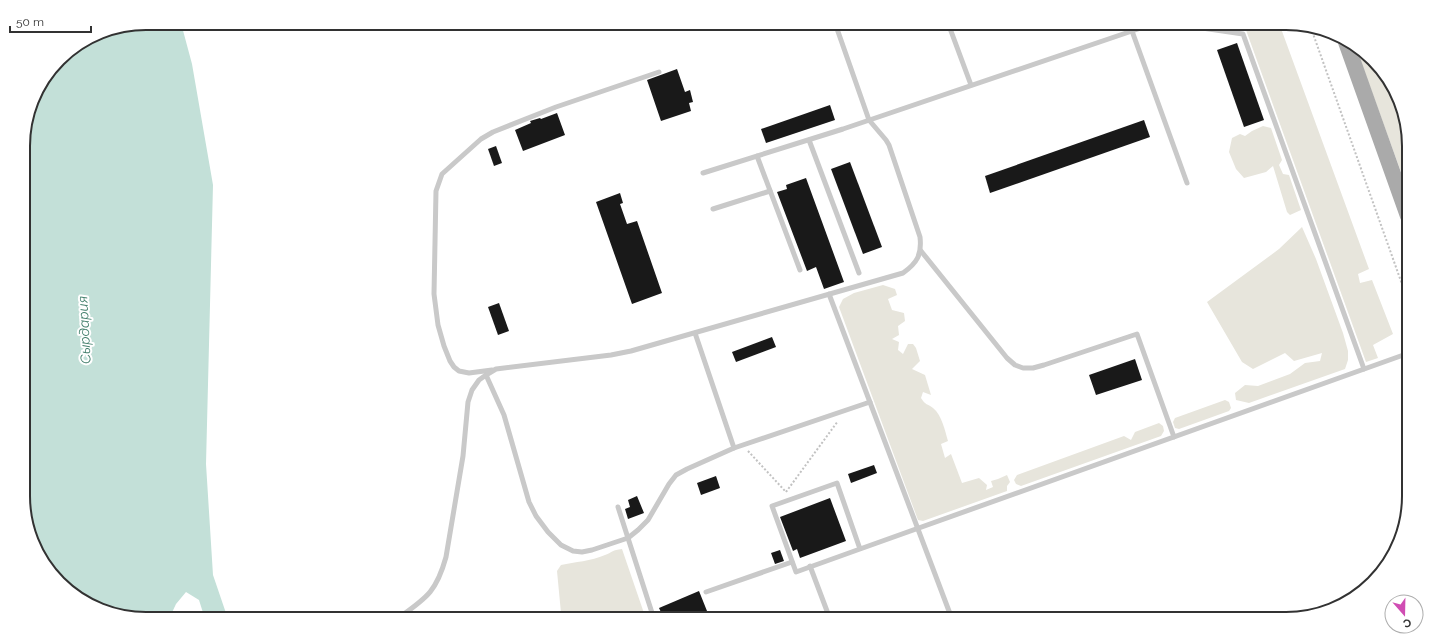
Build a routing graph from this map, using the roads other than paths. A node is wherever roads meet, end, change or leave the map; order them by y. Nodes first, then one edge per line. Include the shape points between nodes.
1 (837, 30) edge
2 (951, 30) edge
3 (1135, 30) edge
4 (1216, 30) edge
5 (1132, 31) junction
6 (1349, 49) edge
7 (660, 72) dead end
8 (971, 86) junction
9 (869, 120) junction
10 (809, 140) junction
11 (757, 156) junction
12 (702, 173) dead end
13 (1402, 182) edge
14 (1187, 183) dead end
15 (770, 191) junction
16 (1400, 192) junction
17 (1402, 198) edge
18 (713, 209) dead end
19 (921, 251) junction
20 (800, 270) dead end
21 (858, 273) dead end
22 (829, 294) junction
23 (695, 333) junction
24 (1402, 355) edge
25 (496, 369) junction
26 (1364, 369) junction
27 (486, 375) junction
28 (870, 402) junction
29 (1174, 437) junction
30 (734, 448) junction
31 (618, 507) dead end
32 (918, 528) junction
33 (628, 538) junction
34 (860, 548) junction
35 (792, 562) junction
36 (810, 566) junction
37 (706, 592) dead end
38 (406, 612) edge
39 (652, 612) edge
40 (827, 612) edge
41 (949, 612) edge

1 - 9 lane
2 - 8 lane
3 - 5 lane
4 - 26 lane via 1243,34
5 - 8 lane
5 - 14 lane
6 - 16 main road
7 - 25 lane via 556,107 493,132 442,174 436,191 434,294 438,325 450,361 459,371 469,373
8 - 9 lane
9 - 10 lane
9 - 19 lane via 889,145 920,237
10 - 11 lane
10 - 21 lane
11 - 12 lane
11 - 15 lane
13 - 16 main road
15 - 18 lane
15 - 20 lane
16 - 17 main road
19 - 22 lane via 915,263 903,273
19 - 29 lane via 1015,365 1023,368 1044,365 1137,334
22 - 23 lane
22 - 28 lane
23 - 25 lane via 611,355
23 - 30 lane
24 - 26 lane
25 - 27 lane
26 - 29 lane
27 - 33 lane via 504,415 529,502 548,532 561,545 582,552
27 - 38 lane via 472,390 468,402 463,456 441,573 428,596
28 - 30 lane
28 - 32 lane
29 - 32 lane
30 - 33 lane via 676,475 648,520
31 - 33 lane
32 - 34 lane
32 - 41 lane
33 - 39 lane
34 - 35 lane via 837,483 772,506
34 - 36 lane
35 - 36 lane via 796,572
35 - 37 lane
36 - 40 lane

